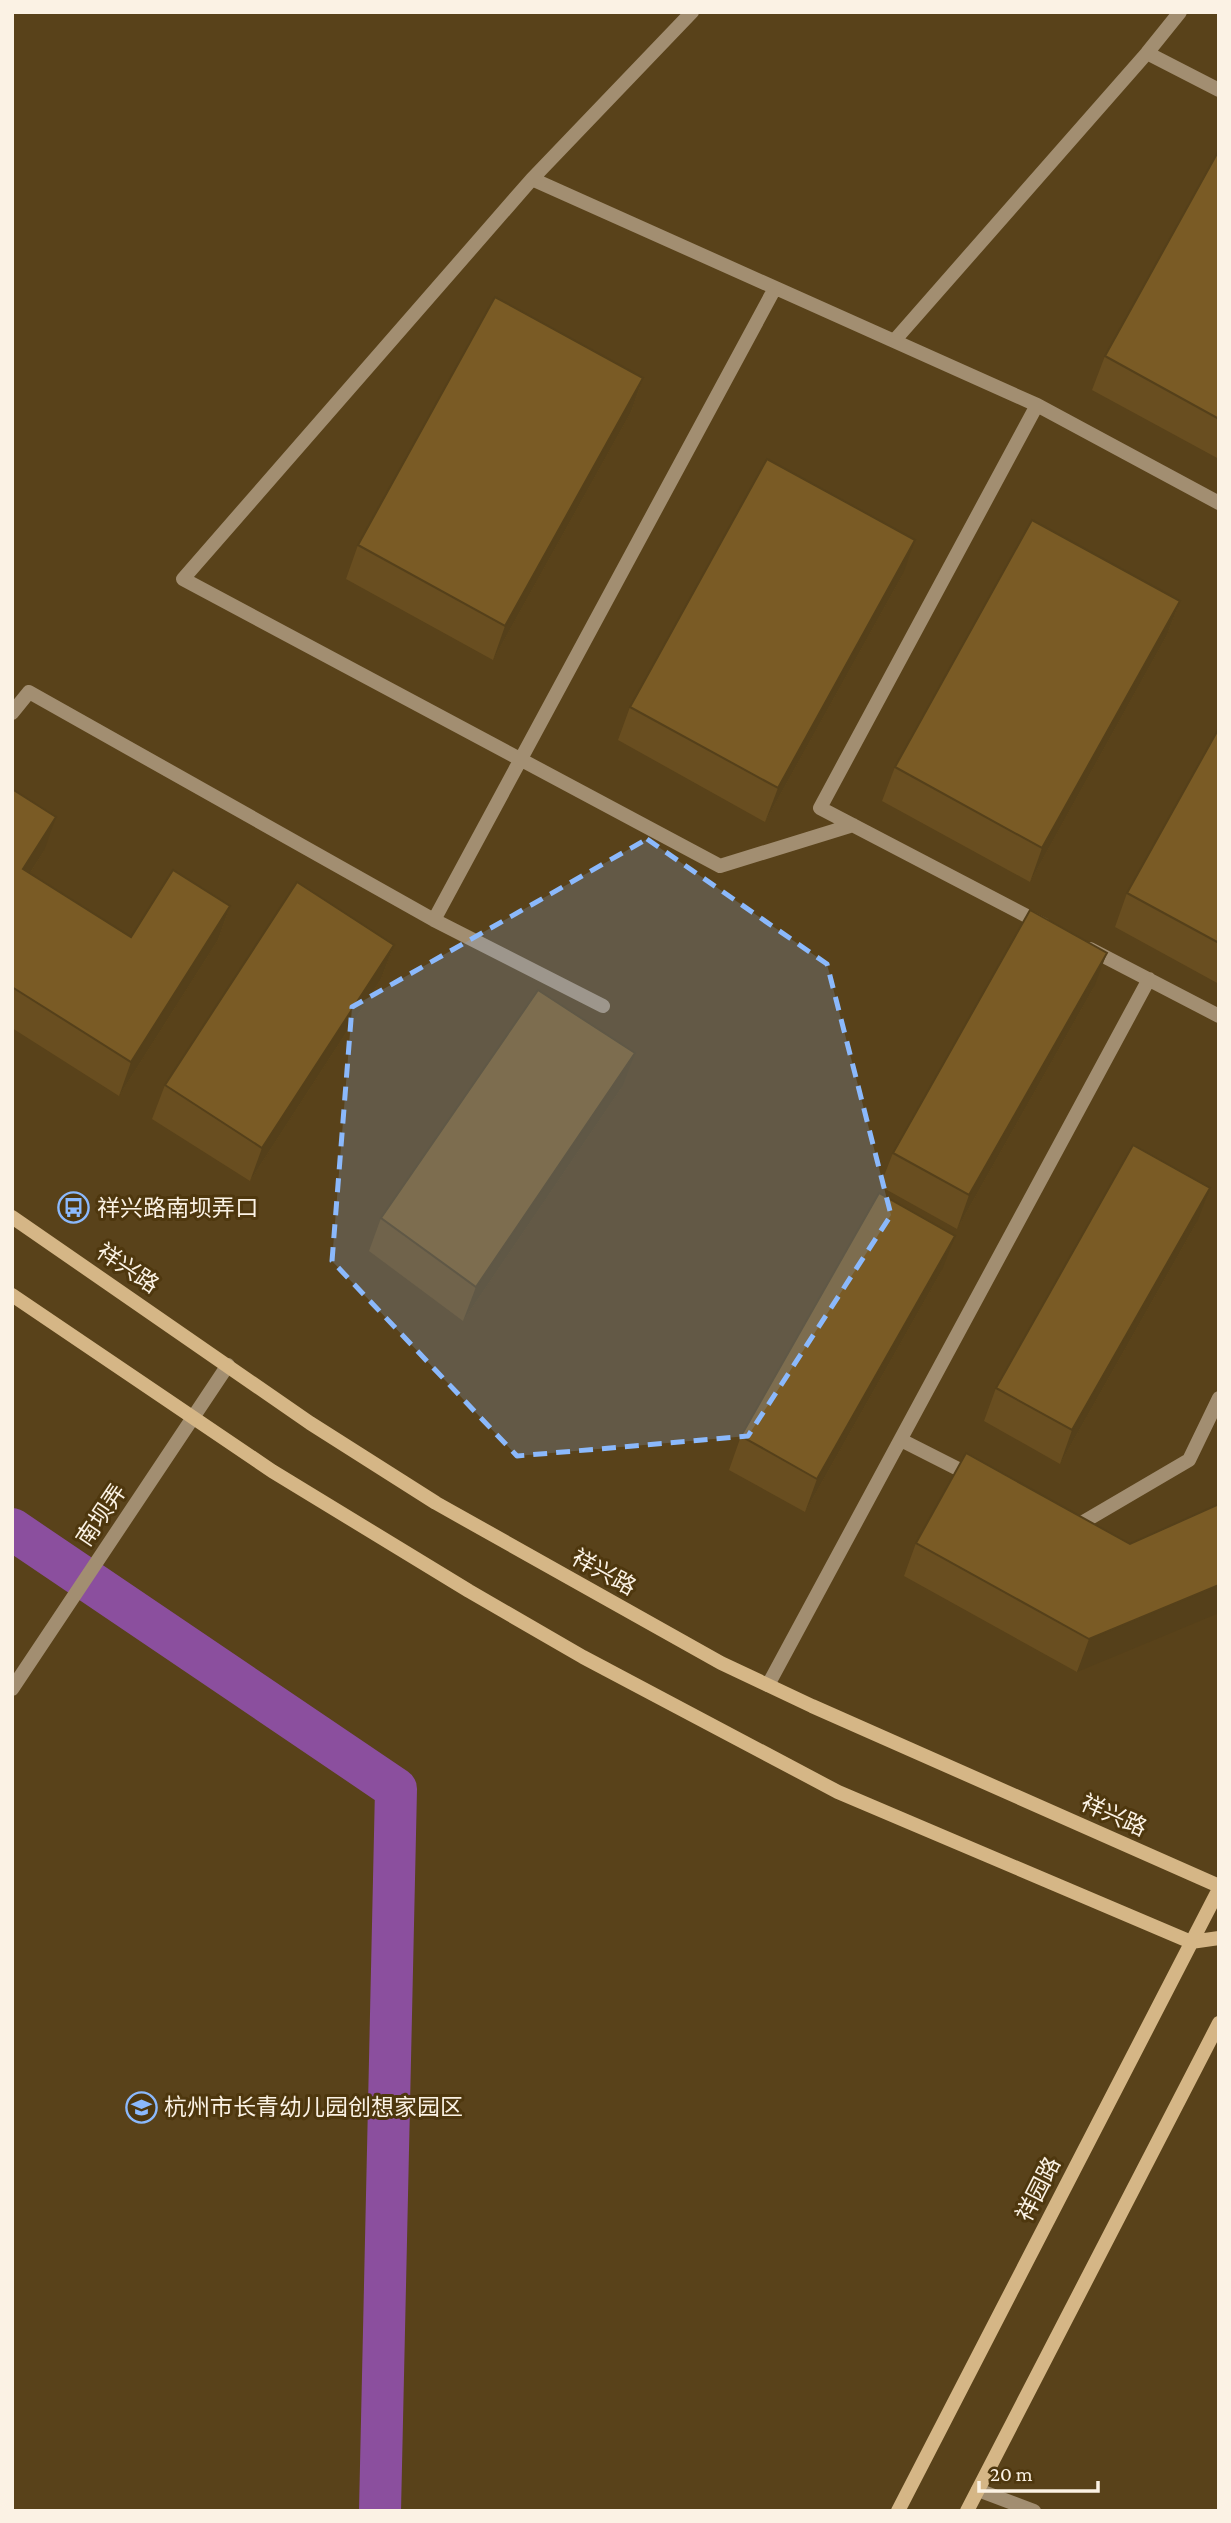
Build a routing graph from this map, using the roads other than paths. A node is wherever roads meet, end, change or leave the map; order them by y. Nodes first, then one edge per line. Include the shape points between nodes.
1 (692, 12) edge
2 (1180, 12) edge
3 (1147, 53) junction
4 (1219, 90) edge
5 (532, 179) junction
6 (775, 288) junction
7 (894, 341) junction
8 (1037, 405) junction
9 (1219, 503) edge
10 (12, 713) edge
11 (853, 825) junction
12 (434, 920) junction
13 (1149, 979) junction
14 (603, 1006) dead end
15 (1219, 1016) edge
16 (12, 1217) edge
17 (12, 1294) edge
18 (228, 1365) junction
19 (1219, 1398) edge
20 (193, 1417) junction
21 (901, 1440) junction
22 (987, 1484) edge
23 (1061, 1521) edge
24 (768, 1685) junction
25 (12, 1689) edge
26 (1219, 1888) edge
27 (1219, 1938) edge
28 (1191, 1942) junction
29 (1219, 2023) edge
30 (978, 2490) junction
31 (898, 2511) edge
32 (967, 2511) edge
33 (1034, 2511) edge

1 - 5 street
2 - 3 street
3 - 4 street
3 - 7 street
5 - 6 street
5 - 11 street via 183,579 720,866
6 - 7 street
6 - 12 street
7 - 8 street
8 - 9 street
8 - 11 street via 820,808
10 - 12 street via 29,692
11 - 13 street
12 - 14 street
13 - 15 street
13 - 21 street
16 - 18 street, 祥兴路
17 - 20 street
18 - 20 street, 南坝弄
18 - 24 street, 祥兴路 via 436,1503
19 - 23 street via 1189,1460 1073,1528
20 - 25 street, 南坝弄
20 - 28 street via 272,1471 469,1591 765,1755 838,1792
21 - 22 street
21 - 24 street
24 - 26 street, 祥兴路
26 - 28 street, 祥园路
27 - 28 street
28 - 31 street, 祥园路
29 - 30 street
30 - 32 street
30 - 33 street

